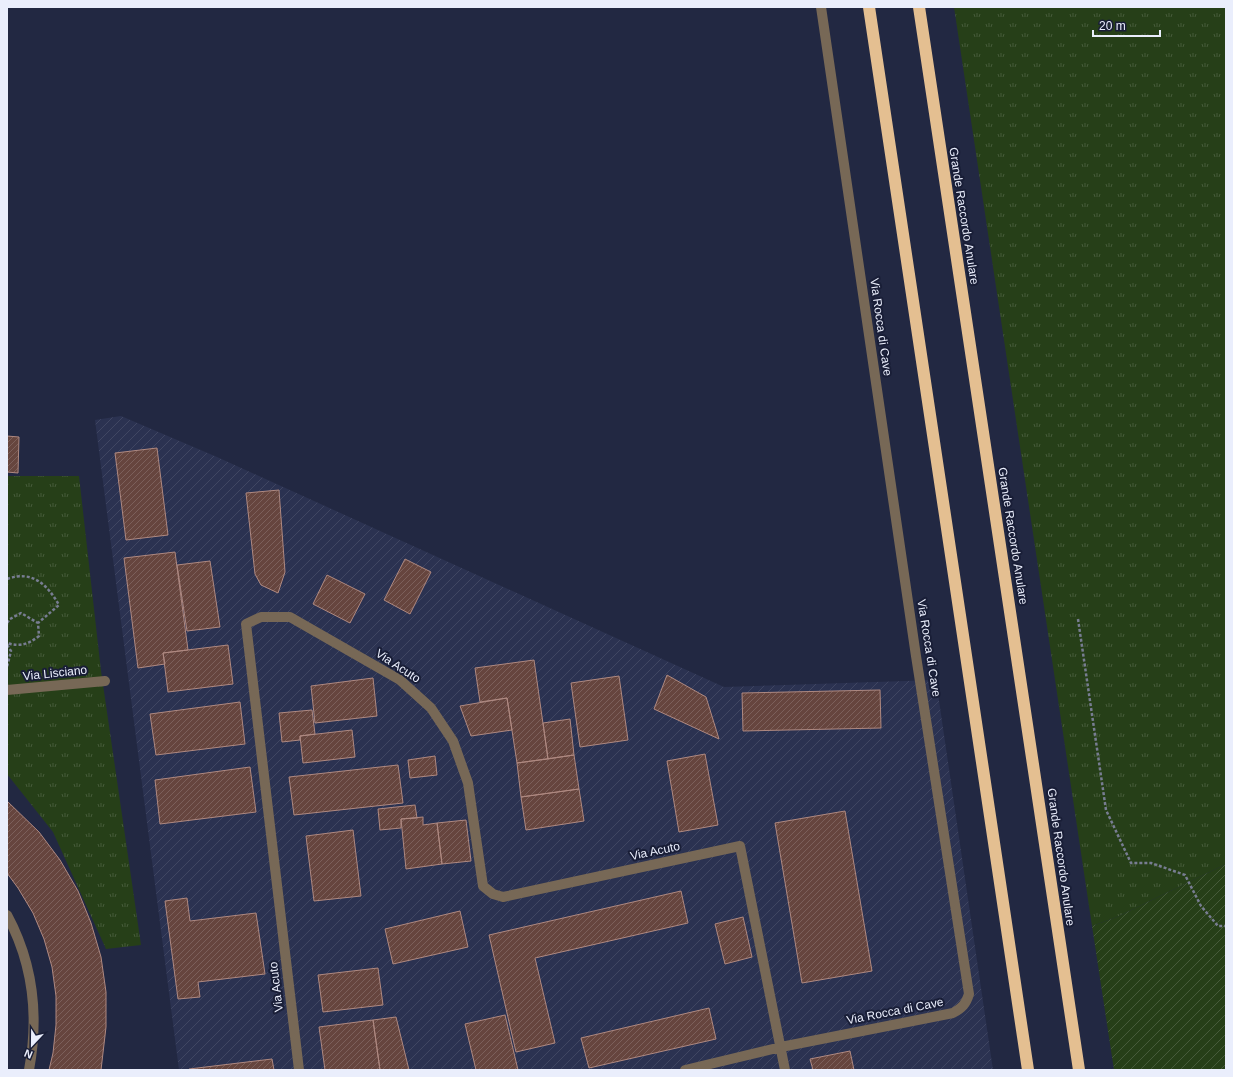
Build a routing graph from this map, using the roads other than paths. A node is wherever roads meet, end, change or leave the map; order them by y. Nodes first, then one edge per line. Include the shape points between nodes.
1 (821, 7) edge
2 (869, 7) edge
3 (919, 7) edge
4 (106, 681) dead end
5 (7, 690) edge
6 (7, 915) edge
7 (781, 1048) junction
8 (28, 1070) edge
9 (299, 1070) edge
10 (684, 1070) edge
11 (785, 1070) edge
12 (1028, 1070) edge
13 (1079, 1070) edge

1 - 7 street, Via Rocca di Cave via 915,648 969,994 966,1004 953,1013
2 - 12 highway
3 - 13 highway, Grande Raccordo Anulare
4 - 5 street, Via Lisciano
6 - 8 street via 26,959 34,999 34,1033
7 - 9 street, Via Acuto via 740,846 503,897 493,894 483,886 468,783 461,759 453,741 431,708 400,680 290,617 261,617 246,624
7 - 10 street, Via Rocca di Cave
7 - 11 street, Via Acuto

